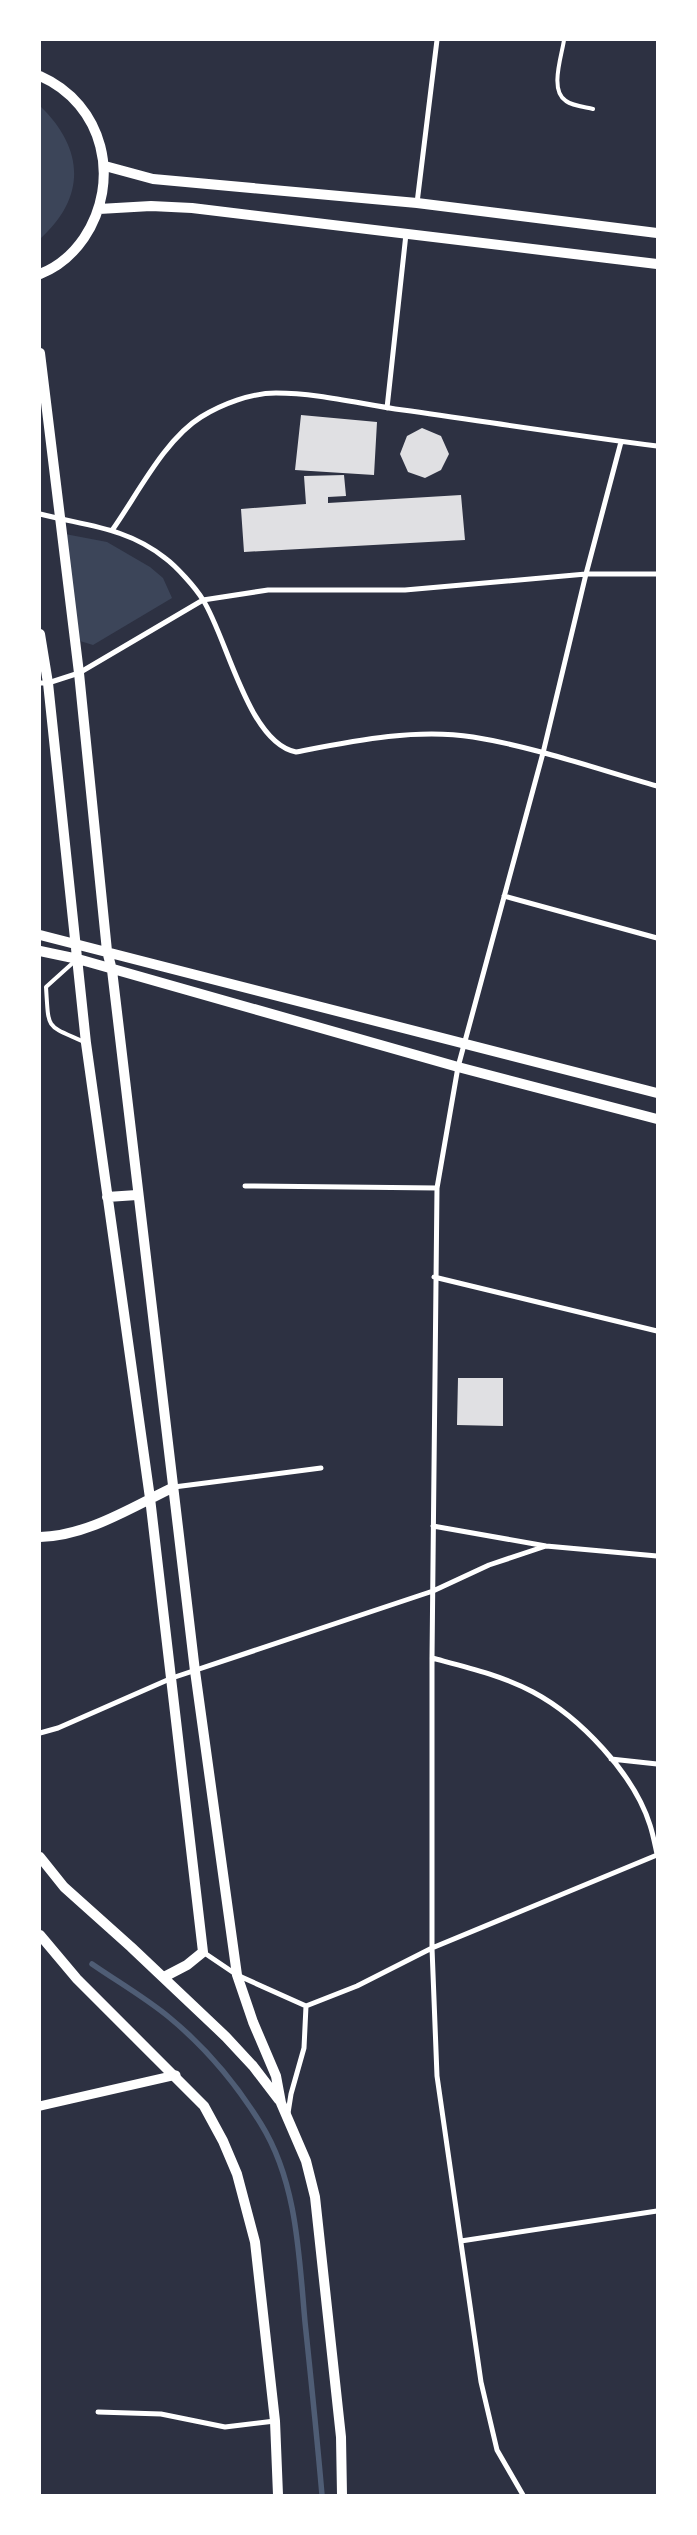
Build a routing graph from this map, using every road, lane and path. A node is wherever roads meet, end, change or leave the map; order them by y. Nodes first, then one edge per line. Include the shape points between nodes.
1 (437, 40) edge
2 (564, 40) edge
3 (40, 76) edge
4 (593, 109) dead end
5 (105, 166) junction
6 (417, 203) junction
7 (99, 209) junction
8 (406, 233) junction
9 (657, 233) edge
10 (657, 264) edge
11 (43, 273) edge
12 (40, 284) edge
13 (40, 353) edge
14 (387, 408) junction
15 (621, 442) junction
16 (657, 446) edge
17 (40, 514) edge
18 (59, 519) junction
19 (113, 529) junction
20 (586, 574) junction
21 (657, 574) edge
22 (203, 600) junction
23 (40, 634) edge
24 (79, 673) junction
25 (44, 683) edge
26 (543, 754) junction
27 (657, 786) edge
28 (504, 896) junction
29 (40, 935) edge
30 (657, 938) edge
31 (76, 942) junction
32 (40, 951) edge
33 (107, 951) junction
34 (78, 959) junction
35 (112, 970) junction
36 (86, 1043) junction
37 (466, 1044) junction
38 (458, 1067) junction
39 (657, 1094) edge
40 (657, 1119) edge
41 (245, 1186) dead end
42 (437, 1188) junction
43 (137, 1195) junction
44 (107, 1197) junction
45 (434, 1277) junction
46 (657, 1331) edge
47 (320, 1468) dead end
48 (174, 1487) junction
49 (150, 1498) junction
50 (433, 1526) junction
51 (40, 1537) edge
52 (546, 1546) junction
53 (657, 1556) edge
54 (433, 1591) junction
55 (432, 1658) junction
56 (195, 1670) junction
57 (172, 1678) junction
58 (40, 1733) edge
59 (611, 1759) junction
60 (657, 1764) edge
61 (657, 1855) edge
62 (40, 1857) edge
63 (40, 1935) edge
64 (432, 1948) junction
65 (203, 1952) junction
66 (237, 1975) junction
67 (164, 1977) junction
68 (306, 2006) junction
69 (176, 2075) junction
70 (281, 2103) junction
71 (40, 2106) edge
72 (288, 2116) junction
73 (657, 2211) edge
74 (461, 2241) junction
75 (98, 2412) dead end
76 (275, 2421) junction
77 (278, 2495) edge
78 (342, 2495) edge
79 (523, 2495) edge

1 - 6 street
2 - 4 lane via 558,83 560,94 566,101
3 - 5 main road via 69,94 86,114 98,137
5 - 6 main road via 153,179
5 - 7 main road
6 - 9 main road
7 - 8 main road via 192,208
7 - 11 main road via 78,247
8 - 10 main road
8 - 14 street
11 - 12 main road
13 - 18 main road
14 - 15 street
14 - 19 street via 322,396 274,393 230,403 200,418 177,438
15 - 16 street
15 - 20 street
17 - 18 street
18 - 19 street
18 - 24 main road
19 - 22 street via 166,558
20 - 21 street
20 - 22 street via 404,590 268,590
20 - 26 street
22 - 24 street
22 - 26 street via 245,694 268,736 286,750 296,752 384,737 424,735 472,737
23 - 25 main road
24 - 25 street
24 - 33 main road
25 - 31 main road
26 - 27 street
26 - 28 street
28 - 30 street
28 - 37 street
29 - 31 main road
31 - 33 main road
31 - 34 main road
32 - 34 main road
33 - 35 main road
33 - 37 main road
34 - 35 main road
34 - 36 main road
34 - 36 lane via 46,987 48,1022 52,1028
35 - 38 main road
35 - 43 main road
36 - 44 main road
37 - 38 street
37 - 39 main road
38 - 40 main road
38 - 42 street
41 - 42 street
42 - 45 street
43 - 44 main road
43 - 48 main road
44 - 49 main road
45 - 46 street
45 - 50 street
47 - 48 street
48 - 49 main road
48 - 56 main road
49 - 51 main road via 69,1534
49 - 57 main road
50 - 52 street
50 - 54 street
52 - 53 street
52 - 54 street via 489,1565
54 - 55 street
54 - 56 street
55 - 59 street via 498,1676 534,1692 593,1738
55 - 64 street
56 - 57 street
56 - 66 main road
57 - 58 street
57 - 65 main road
59 - 60 street
59 - 61 street via 635,1793 650,1824
61 - 64 street
62 - 67 main road via 64,1887
63 - 69 main road via 77,1979
64 - 68 street via 357,1986
64 - 74 street via 437,2076
65 - 66 street
65 - 67 main road
66 - 68 street
66 - 70 main road via 276,2076
67 - 70 main road via 253,2066
68 - 72 street via 304,2048
69 - 71 street
69 - 76 main road via 209,2114 223,2141 247,2208 255,2242
70 - 72 main road
72 - 78 main road via 306,2162 315,2197 341,2436
73 - 74 street
74 - 79 street via 481,2382 497,2450
75 - 76 street via 161,2414 225,2427
76 - 77 main road

